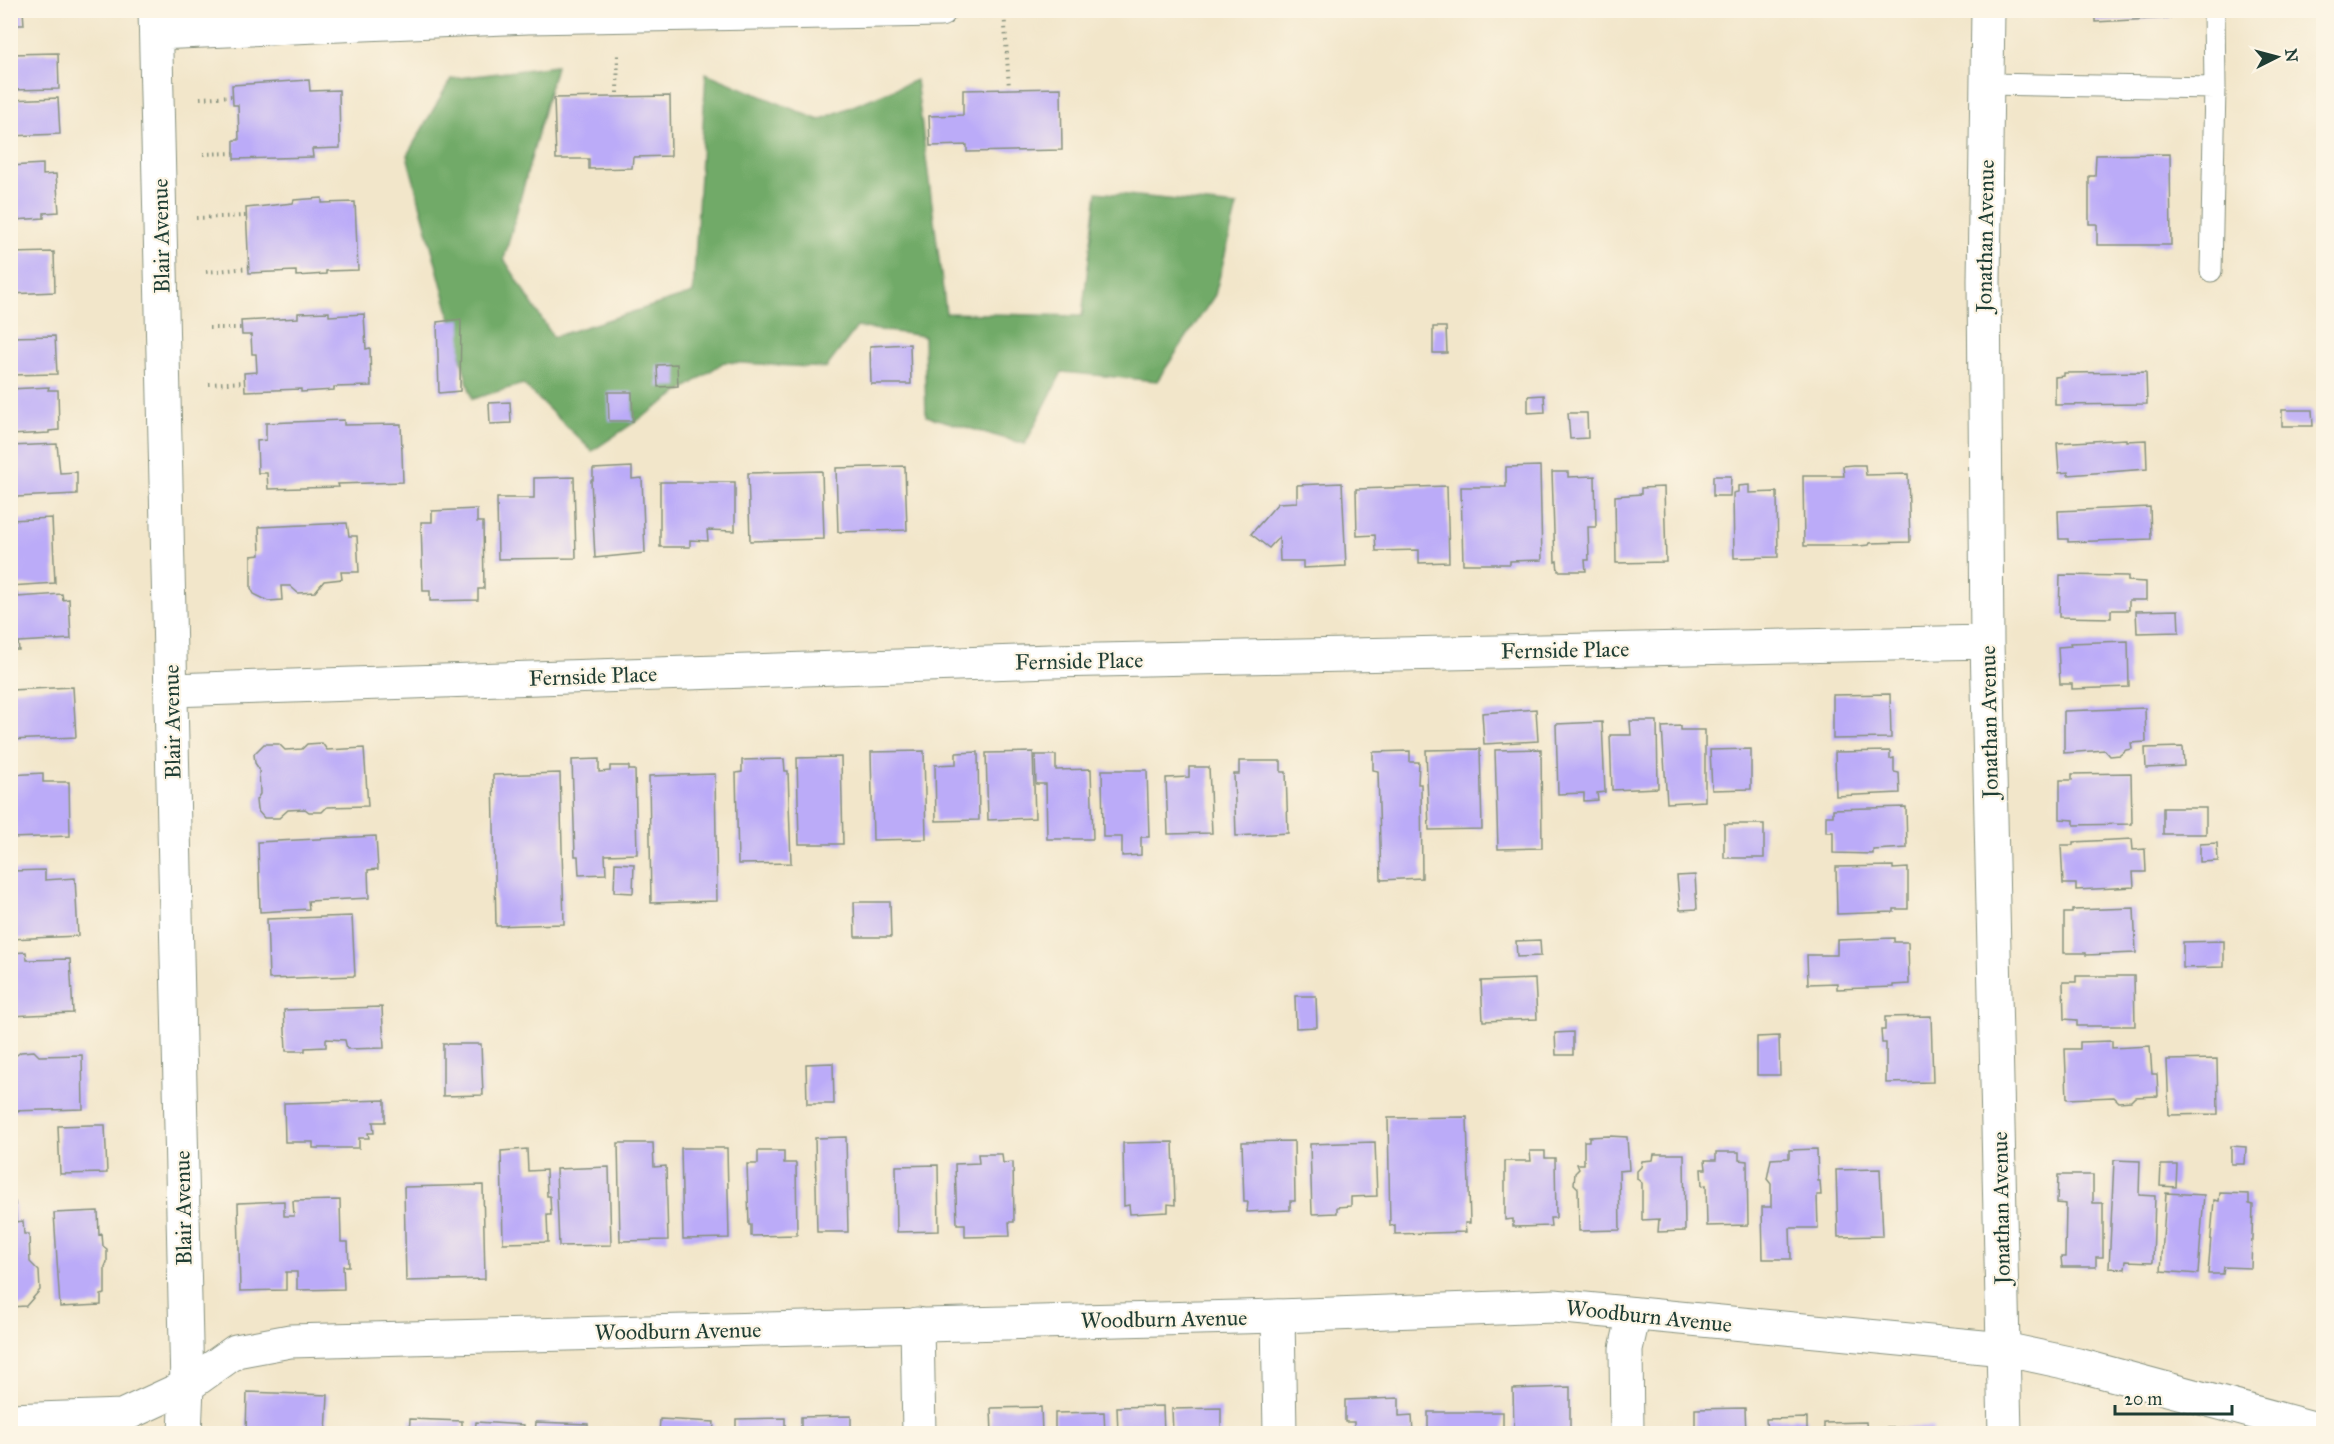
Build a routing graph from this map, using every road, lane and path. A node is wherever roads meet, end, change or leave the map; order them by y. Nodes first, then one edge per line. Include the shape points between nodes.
1 (940, 10) edge
2 (1004, 10) edge
3 (1988, 10) edge
4 (2214, 10) edge
5 (841, 12) edge
6 (527, 14) edge
7 (156, 22) edge
8 (1987, 84) junction
9 (1009, 88) dead end
10 (2215, 88) junction
11 (233, 96) dead end
12 (200, 98) dead end
13 (234, 153) dead end
14 (203, 154) dead end
15 (246, 216) dead end
16 (160, 219) junction
17 (249, 268) dead end
18 (206, 272) dead end
19 (2211, 272) dead end
20 (209, 328) dead end
21 (242, 328) dead end
22 (244, 382) dead end
23 (209, 384) dead end
24 (1987, 642) junction
25 (171, 690) junction
26 (1634, 1314) junction
27 (1278, 1316) junction
28 (917, 1324) junction
29 (2004, 1349) junction
30 (186, 1386) junction
31 (10, 1420) edge
32 (2317, 1429) edge
33 (185, 1434) edge
34 (919, 1434) edge
35 (1280, 1434) edge
36 (1627, 1434) edge
37 (2005, 1434) edge

1 - 5 street
2 - 9 path
3 - 8 street, Jonathan Avenue
4 - 10 lane
5 - 6 street
6 - 7 street
7 - 16 street, Blair Avenue
8 - 10 lane
8 - 24 street, Jonathan Avenue via 1984,280
10 - 19 lane
11 - 12 path
13 - 14 path
15 - 16 path
16 - 25 street, Blair Avenue
17 - 18 path
20 - 21 path
22 - 23 path
24 - 25 street, Fernside Place via 1039,661
24 - 29 street, Jonathan Avenue
25 - 30 street, Blair Avenue
26 - 27 street, Woodburn Avenue via 1554,1306
26 - 29 street, Woodburn Avenue
26 - 36 street via 1626,1349
27 - 28 street, Woodburn Avenue
27 - 35 street
28 - 30 street, Woodburn Avenue via 290,1341 236,1351
28 - 34 street
29 - 32 street, Woodburn Avenue
29 - 37 street, Jonathan Avenue
30 - 31 street, Woodburn Avenue via 122,1416
30 - 33 street, Blair Avenue

